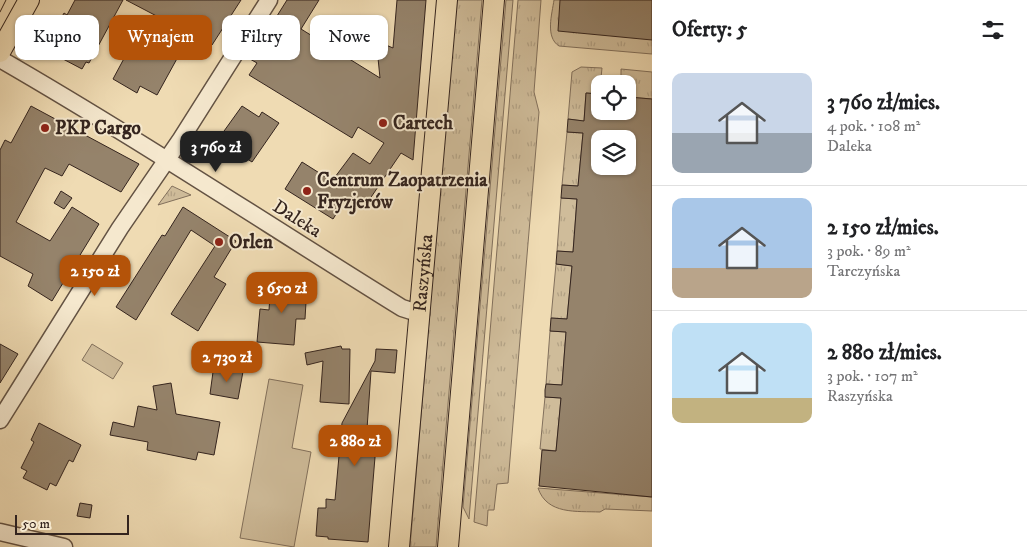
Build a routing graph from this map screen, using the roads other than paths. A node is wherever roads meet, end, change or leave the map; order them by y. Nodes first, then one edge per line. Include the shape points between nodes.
1 (29, 0) edge
2 (269, 0) edge
3 (447, 0) edge
4 (494, 0) edge
5 (0, 52) edge
6 (0, 59) edge
7 (166, 160) junction
8 (421, 314) junction
9 (0, 420) edge
10 (0, 532) edge
11 (64, 547) edge
12 (399, 547) edge
13 (448, 547) edge

1 - 5 main road
2 - 7 street
3 - 8 main road, Raszyńska
4 - 13 main road
6 - 7 street, Daleka via 138,140
7 - 8 street, Daleka via 402,308
7 - 9 street
8 - 12 main road, Raszyńska
10 - 11 street

